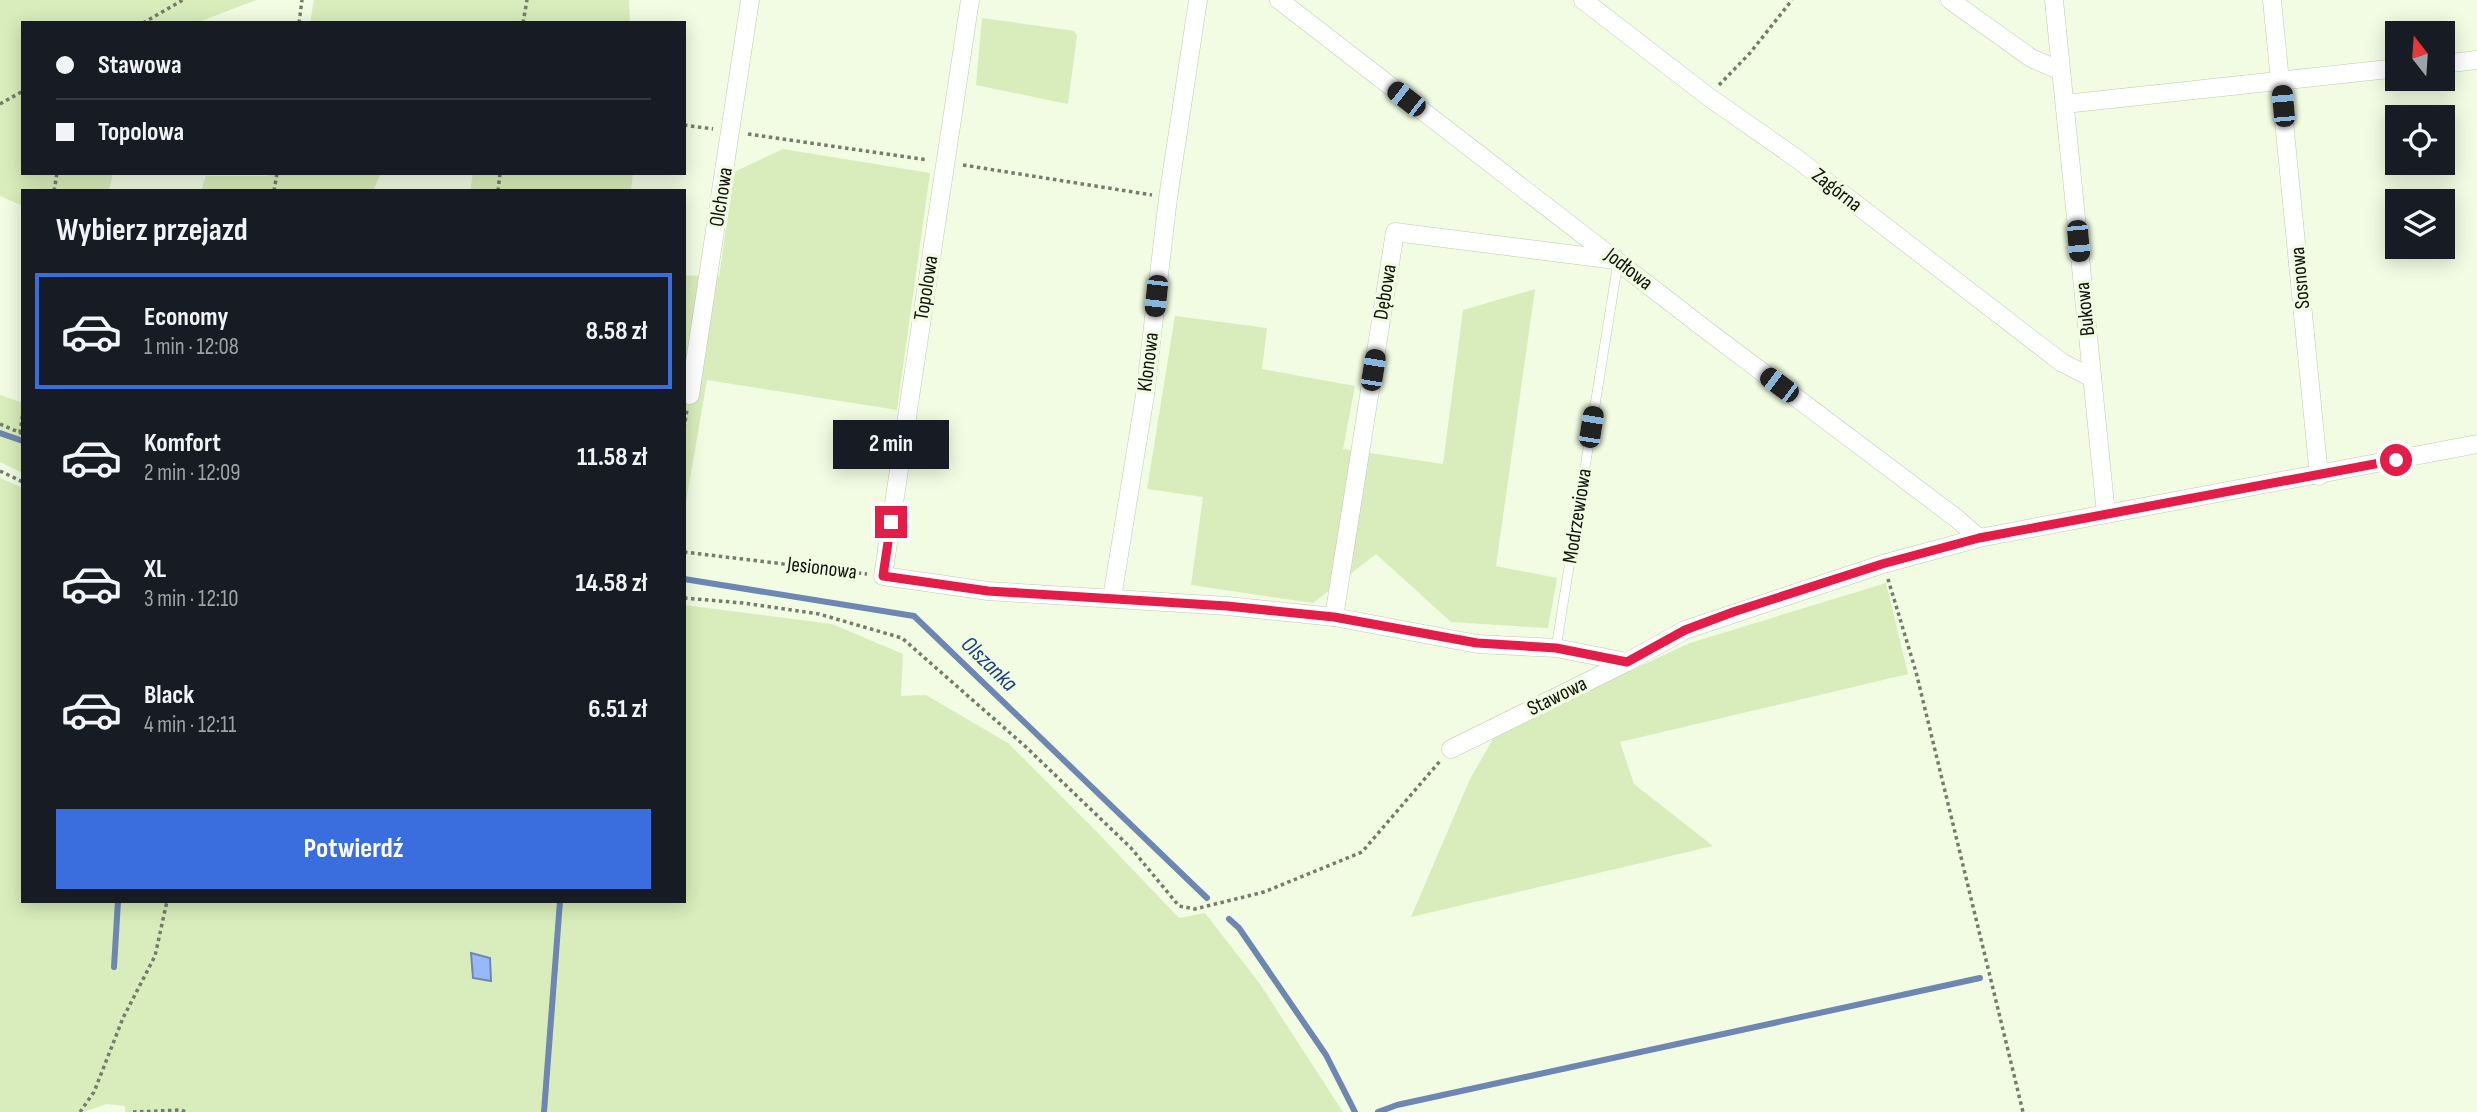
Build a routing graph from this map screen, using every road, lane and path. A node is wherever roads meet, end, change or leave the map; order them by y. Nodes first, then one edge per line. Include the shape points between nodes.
1 (183, 0) edge
2 (302, 0) edge
3 (527, 0) edge
4 (750, 0) edge
5 (970, 0) edge
6 (1198, 0) edge
7 (1279, 0) edge
8 (1583, 0) edge
9 (1792, 0) edge
10 (1950, 0) edge
11 (2054, 0) edge
12 (2272, 0) edge
13 (146, 21) edge
14 (299, 21) edge
15 (523, 21) edge
16 (2477, 60) edge
17 (2455, 63) edge
18 (2385, 69) edge
19 (2061, 71) junction
20 (2280, 80) junction
21 (21, 92) edge
22 (1710, 98) junction
23 (0, 104) edge
24 (2065, 104) junction
25 (1618, 261) junction
26 (2092, 378) junction
27 (690, 395) dead end
28 (0, 424) edge
29 (21, 434) edge
30 (2477, 444) edge
31 (0, 471) edge
32 (2319, 476) junction
33 (21, 481) edge
34 (2106, 513) junction
35 (1979, 538) junction
36 (686, 552) edge
37 (1882, 564) junction
38 (883, 576) junction
39 (686, 598) edge
40 (1112, 598) junction
41 (1334, 617) junction
42 (1556, 648) junction
43 (1627, 662) junction
44 (1451, 749) joint
45 (167, 903) edge
46 (80, 1112) edge
47 (133, 1112) edge
48 (186, 1112) edge
49 (2022, 1112) edge

1 - 13 path
2 - 14 path
3 - 15 path
4 - 27 street, Olchowa
5 - 38 street, Topolowa
6 - 40 street, Klonowa via 1145,395
7 - 25 street, Jodłowa
8 - 22 street, Zagórna
9 - 22 path
10 - 19 street via 2031,58
11 - 19 street, Bukowa
12 - 20 street, Sosnowa
16 - 17 street
18 - 20 street
19 - 24 street, Bukowa
20 - 24 street
20 - 32 street, Sosnowa
21 - 23 path
22 - 26 street, Zagórna via 1796,158 2061,362
24 - 26 street, Bukowa
25 - 35 street, Jodłowa
25 - 41 street, Dębowa via 1395,232
25 - 42 lane, Modrzewiowa
26 - 34 street, Bukowa
28 - 29 path
30 - 32 street, Stawowa
31 - 33 path
32 - 34 street, Stawowa
34 - 35 street, Stawowa
35 - 37 street, Stawowa
36 - 38 path, Jesionowa
37 - 43 street, Stawowa via 1685,630
37 - 49 path via 1916,672
38 - 40 street, Jesionowa via 988,591
39 - 44 path via 819,614 902,638 1097,815 1179,906 1195,909 1264,892 1362,852
40 - 41 street, Jesionowa
41 - 42 street, Jesionowa via 1477,643
42 - 43 street, Jesionowa
43 - 44 street, Stawowa
45 - 46 path via 155,956 123,1018 94,1092
47 - 48 path

